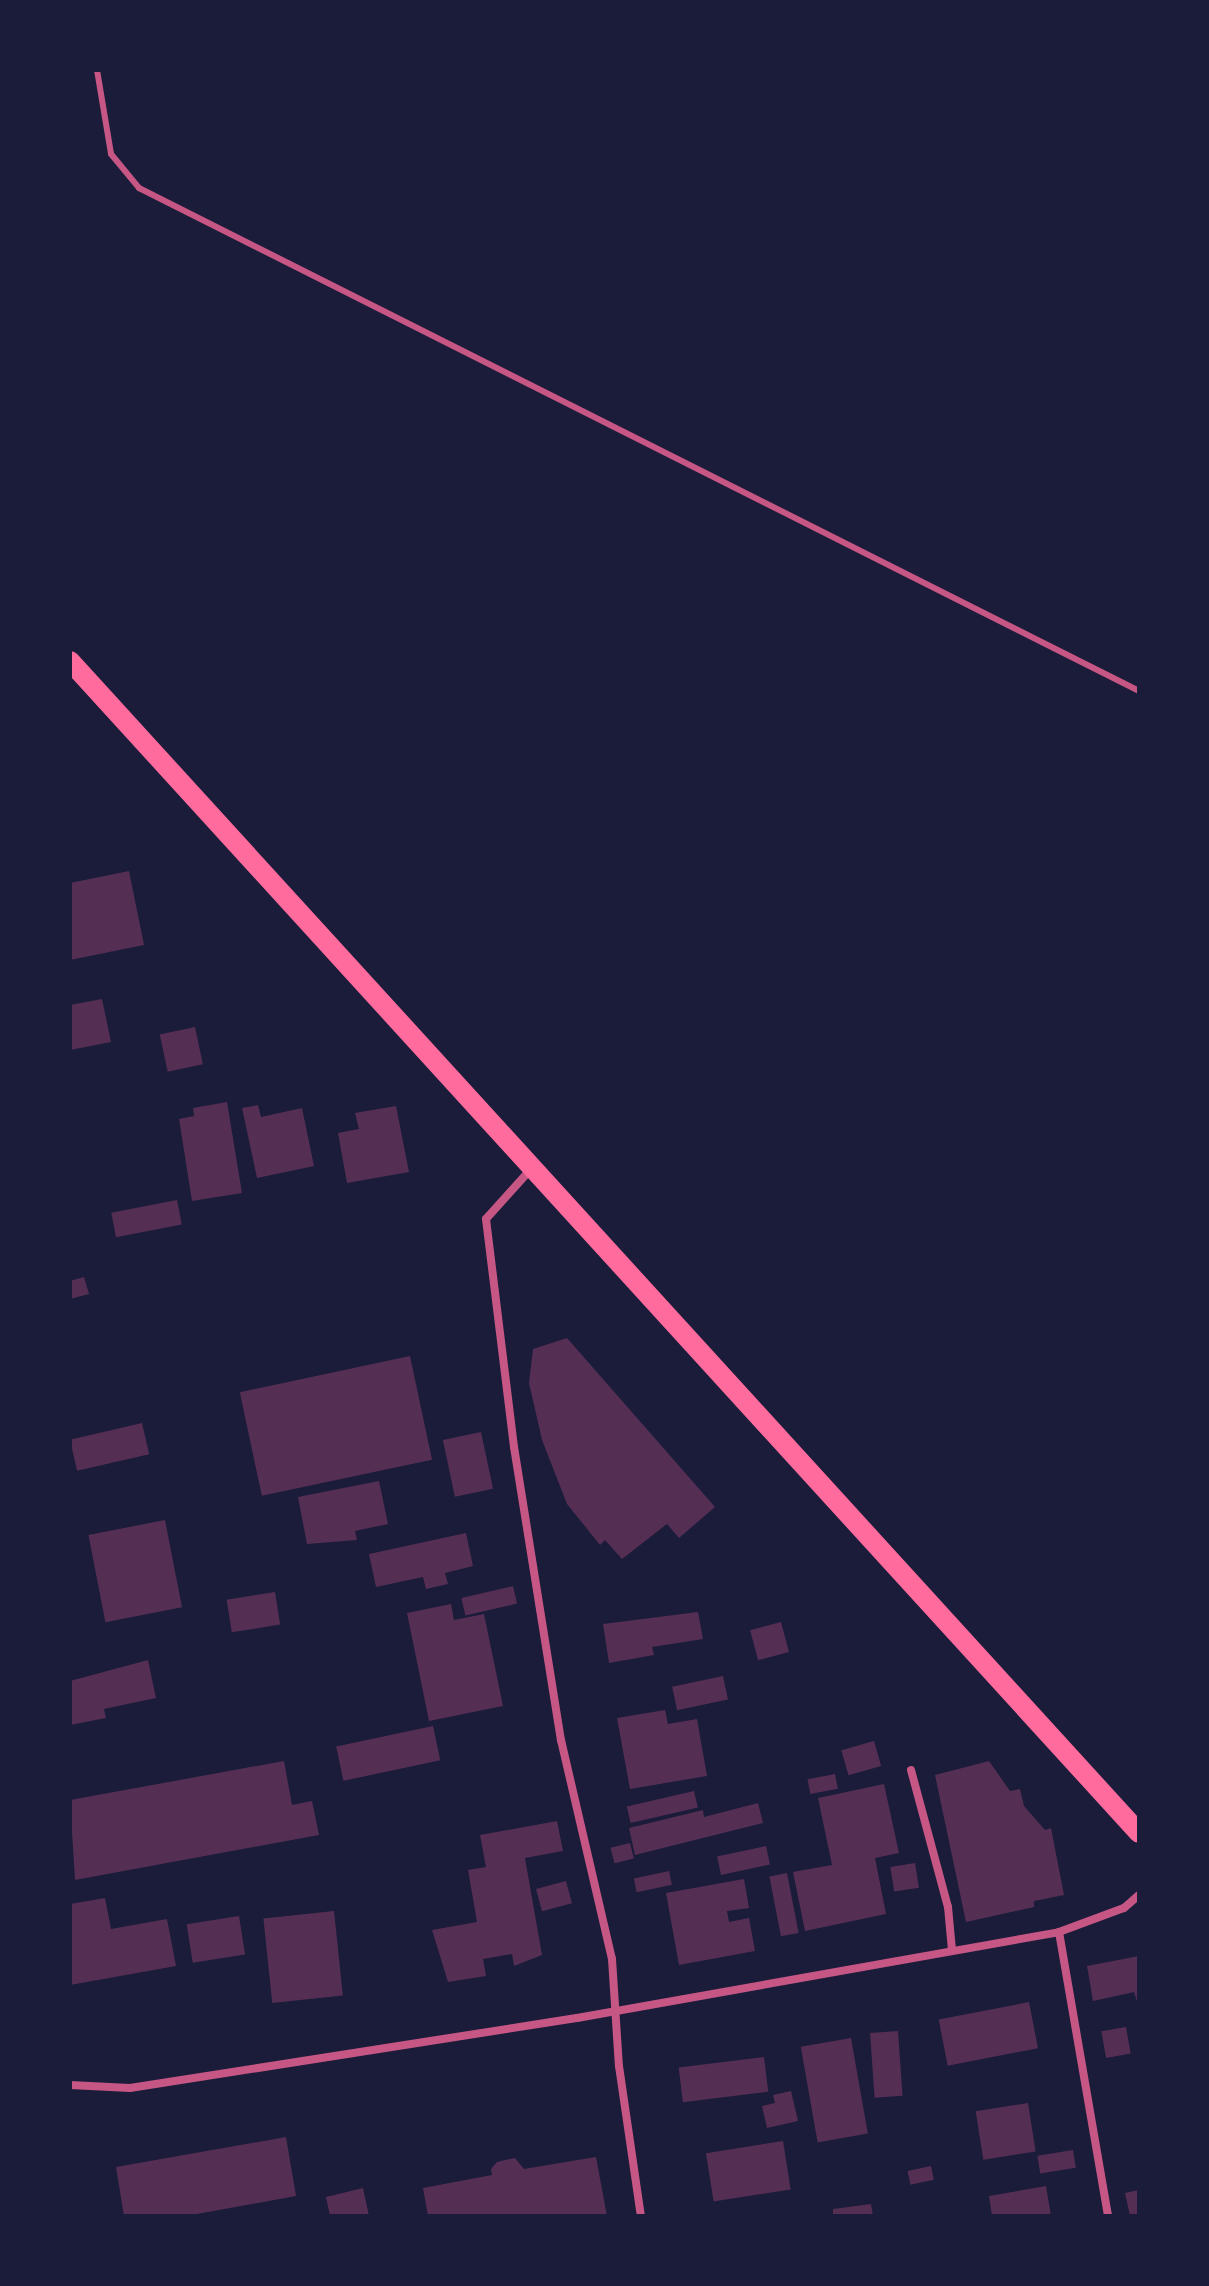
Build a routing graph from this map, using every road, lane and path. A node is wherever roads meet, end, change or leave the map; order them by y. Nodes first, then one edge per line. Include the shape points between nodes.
1 (97, 70) edge
2 (70, 661) edge
3 (1139, 691) edge
4 (531, 1169) junction
5 (911, 1770) dead end
6 (1139, 1833) edge
7 (1139, 1895) edge
8 (1059, 1932) junction
9 (952, 1950) junction
10 (616, 2009) junction
11 (70, 2085) edge
12 (641, 2216) edge
13 (1108, 2216) edge

1 - 3 lane via 111,154 139,188
2 - 4 main road
4 - 6 main road
4 - 10 street via 486,1219 514,1447 561,1740 612,1959
5 - 9 street via 948,1907
7 - 8 street via 1124,1908
8 - 9 street
8 - 13 street
9 - 10 street
10 - 11 street via 130,2088
10 - 12 street

